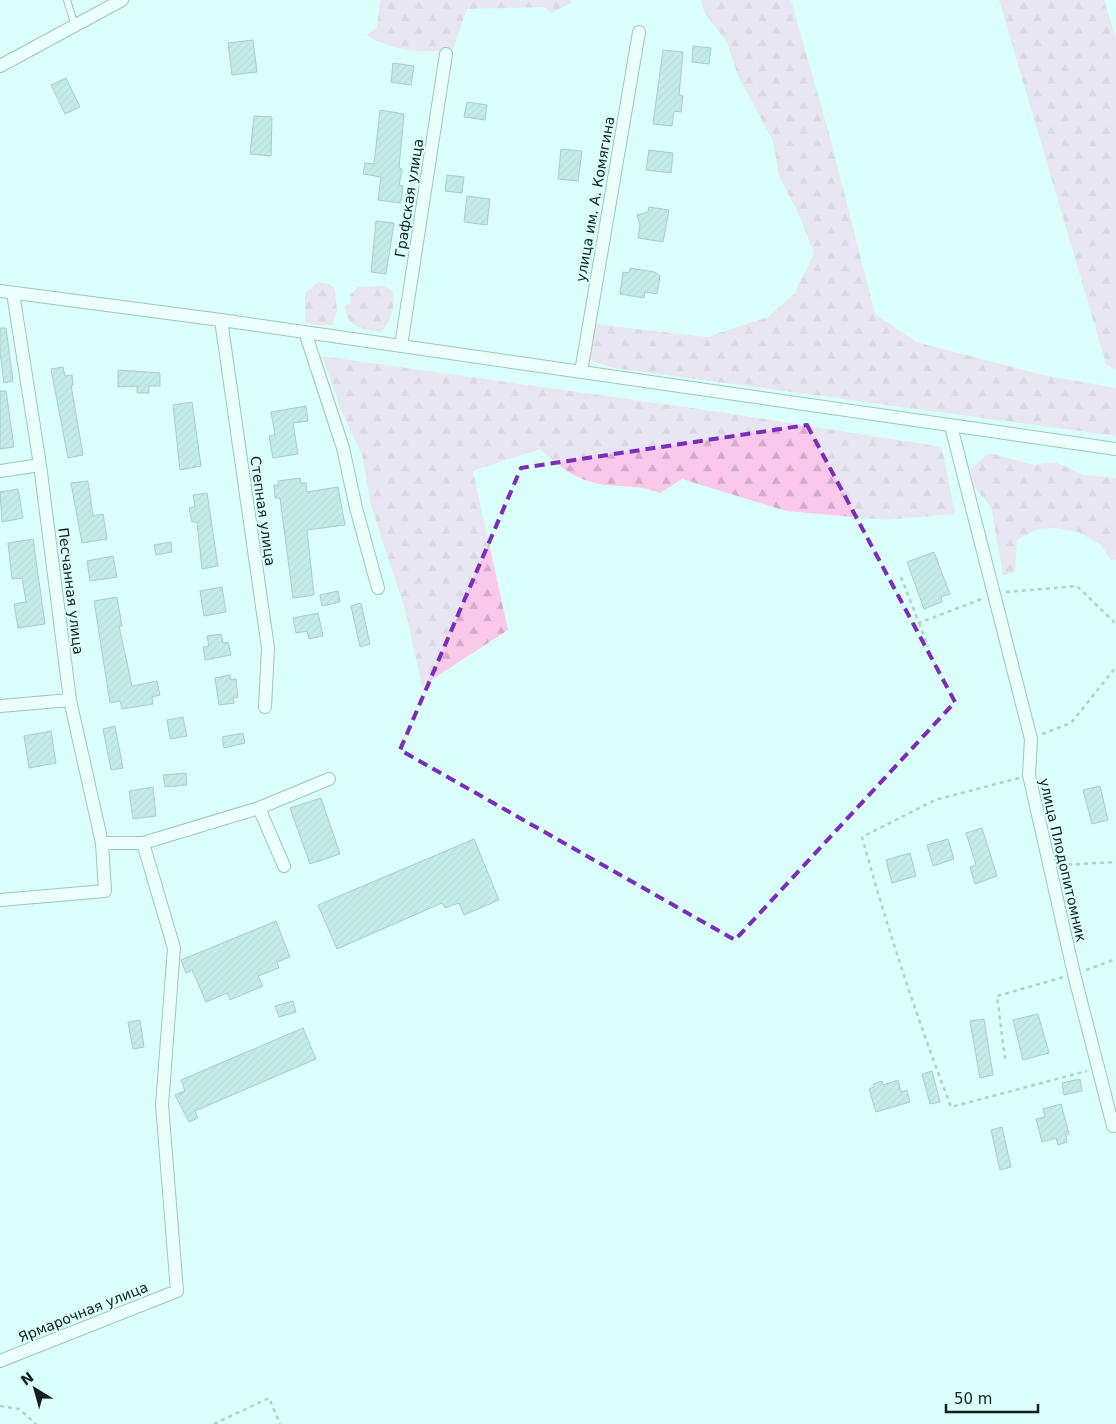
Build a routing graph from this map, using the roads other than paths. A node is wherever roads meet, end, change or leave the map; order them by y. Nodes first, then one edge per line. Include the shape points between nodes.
1 (68, 0) edge
2 (122, 0) edge
3 (75, 26) junction
4 (639, 32) dead end
5 (446, 54) dead end
6 (0, 66) edge
7 (0, 291) edge
8 (13, 293) junction
9 (221, 320) junction
10 (304, 332) junction
11 (401, 346) junction
12 (581, 372) junction
13 (951, 426) junction
14 (1116, 449) edge
15 (40, 465) junction
16 (0, 471) edge
17 (378, 588) dead end
18 (70, 700) junction
19 (0, 706) edge
20 (264, 707) dead end
21 (329, 779) dead end
22 (259, 808) junction
23 (102, 843) junction
24 (143, 843) junction
25 (284, 866) dead end
26 (0, 900) edge
27 (1113, 1126) dead end
28 (0, 1361) edge

1 - 3 lane
2 - 3 street
3 - 6 street
4 - 12 street, улица им. А. Комягина
5 - 11 street, Графская улица
7 - 8 street
8 - 9 street
8 - 15 street, Песчанная улица
9 - 10 street
9 - 20 street, Степная улица via 268,648
10 - 11 street
10 - 17 street via 343,448
11 - 12 street
12 - 13 street
13 - 14 street
13 - 27 street, улица Плодопитомник via 1031,738 1029,776
15 - 16 street
15 - 18 street, Песчанная улица
18 - 19 street
18 - 23 street, Песчанная улица
21 - 22 street
22 - 24 street
22 - 25 street
23 - 24 street
23 - 26 street, Песчанная улица via 105,891
24 - 28 street, Ярмарочная улица via 174,948 162,1104 177,1291

